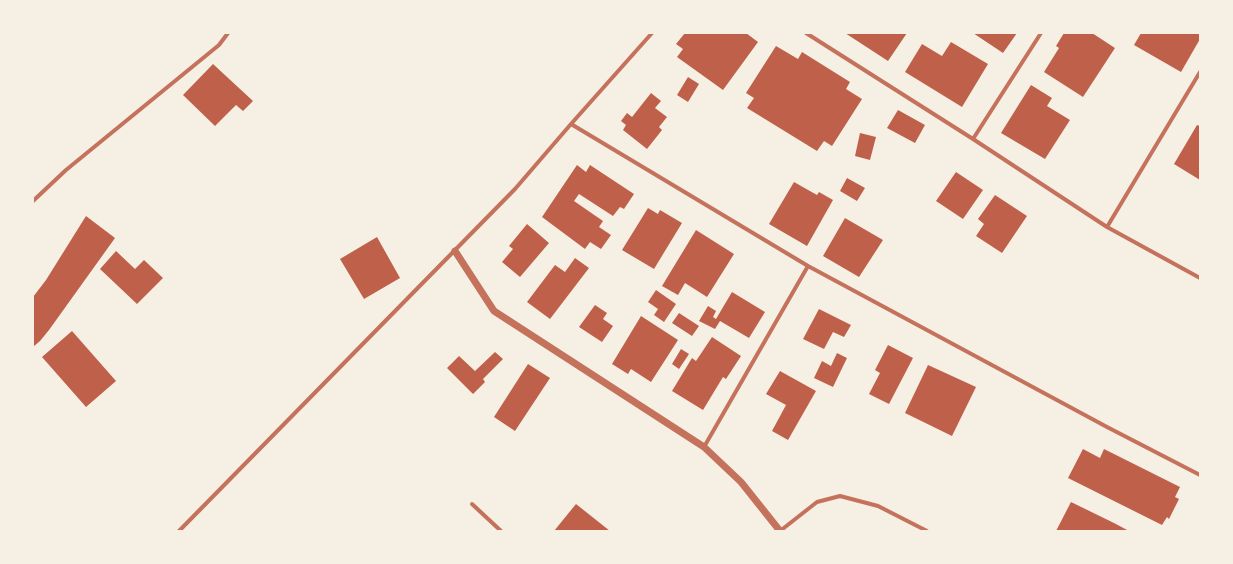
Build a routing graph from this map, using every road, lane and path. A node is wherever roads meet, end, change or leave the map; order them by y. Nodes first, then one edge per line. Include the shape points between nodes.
1 (228, 33) edge
2 (652, 33) edge
3 (806, 33) edge
4 (1041, 33) edge
5 (1200, 72) edge
6 (571, 124) junction
7 (973, 139) junction
8 (33, 201) edge
9 (1107, 227) junction
10 (455, 251) junction
11 (808, 266) junction
12 (1200, 278) edge
13 (704, 447) junction
14 (1200, 475) edge
15 (472, 504) dead end
16 (179, 531) edge
17 (501, 531) edge
18 (780, 531) edge
19 (927, 531) edge

1 - 8 street via 219,45 66,170
2 - 6 street
3 - 7 street
4 - 7 street
5 - 9 street
6 - 10 street via 515,189
6 - 11 street
7 - 9 street
9 - 12 street
10 - 13 street via 494,311
10 - 16 street
11 - 13 street
11 - 14 street
13 - 18 street via 741,482
15 - 17 street
18 - 19 street via 817,502 840,496 878,506

